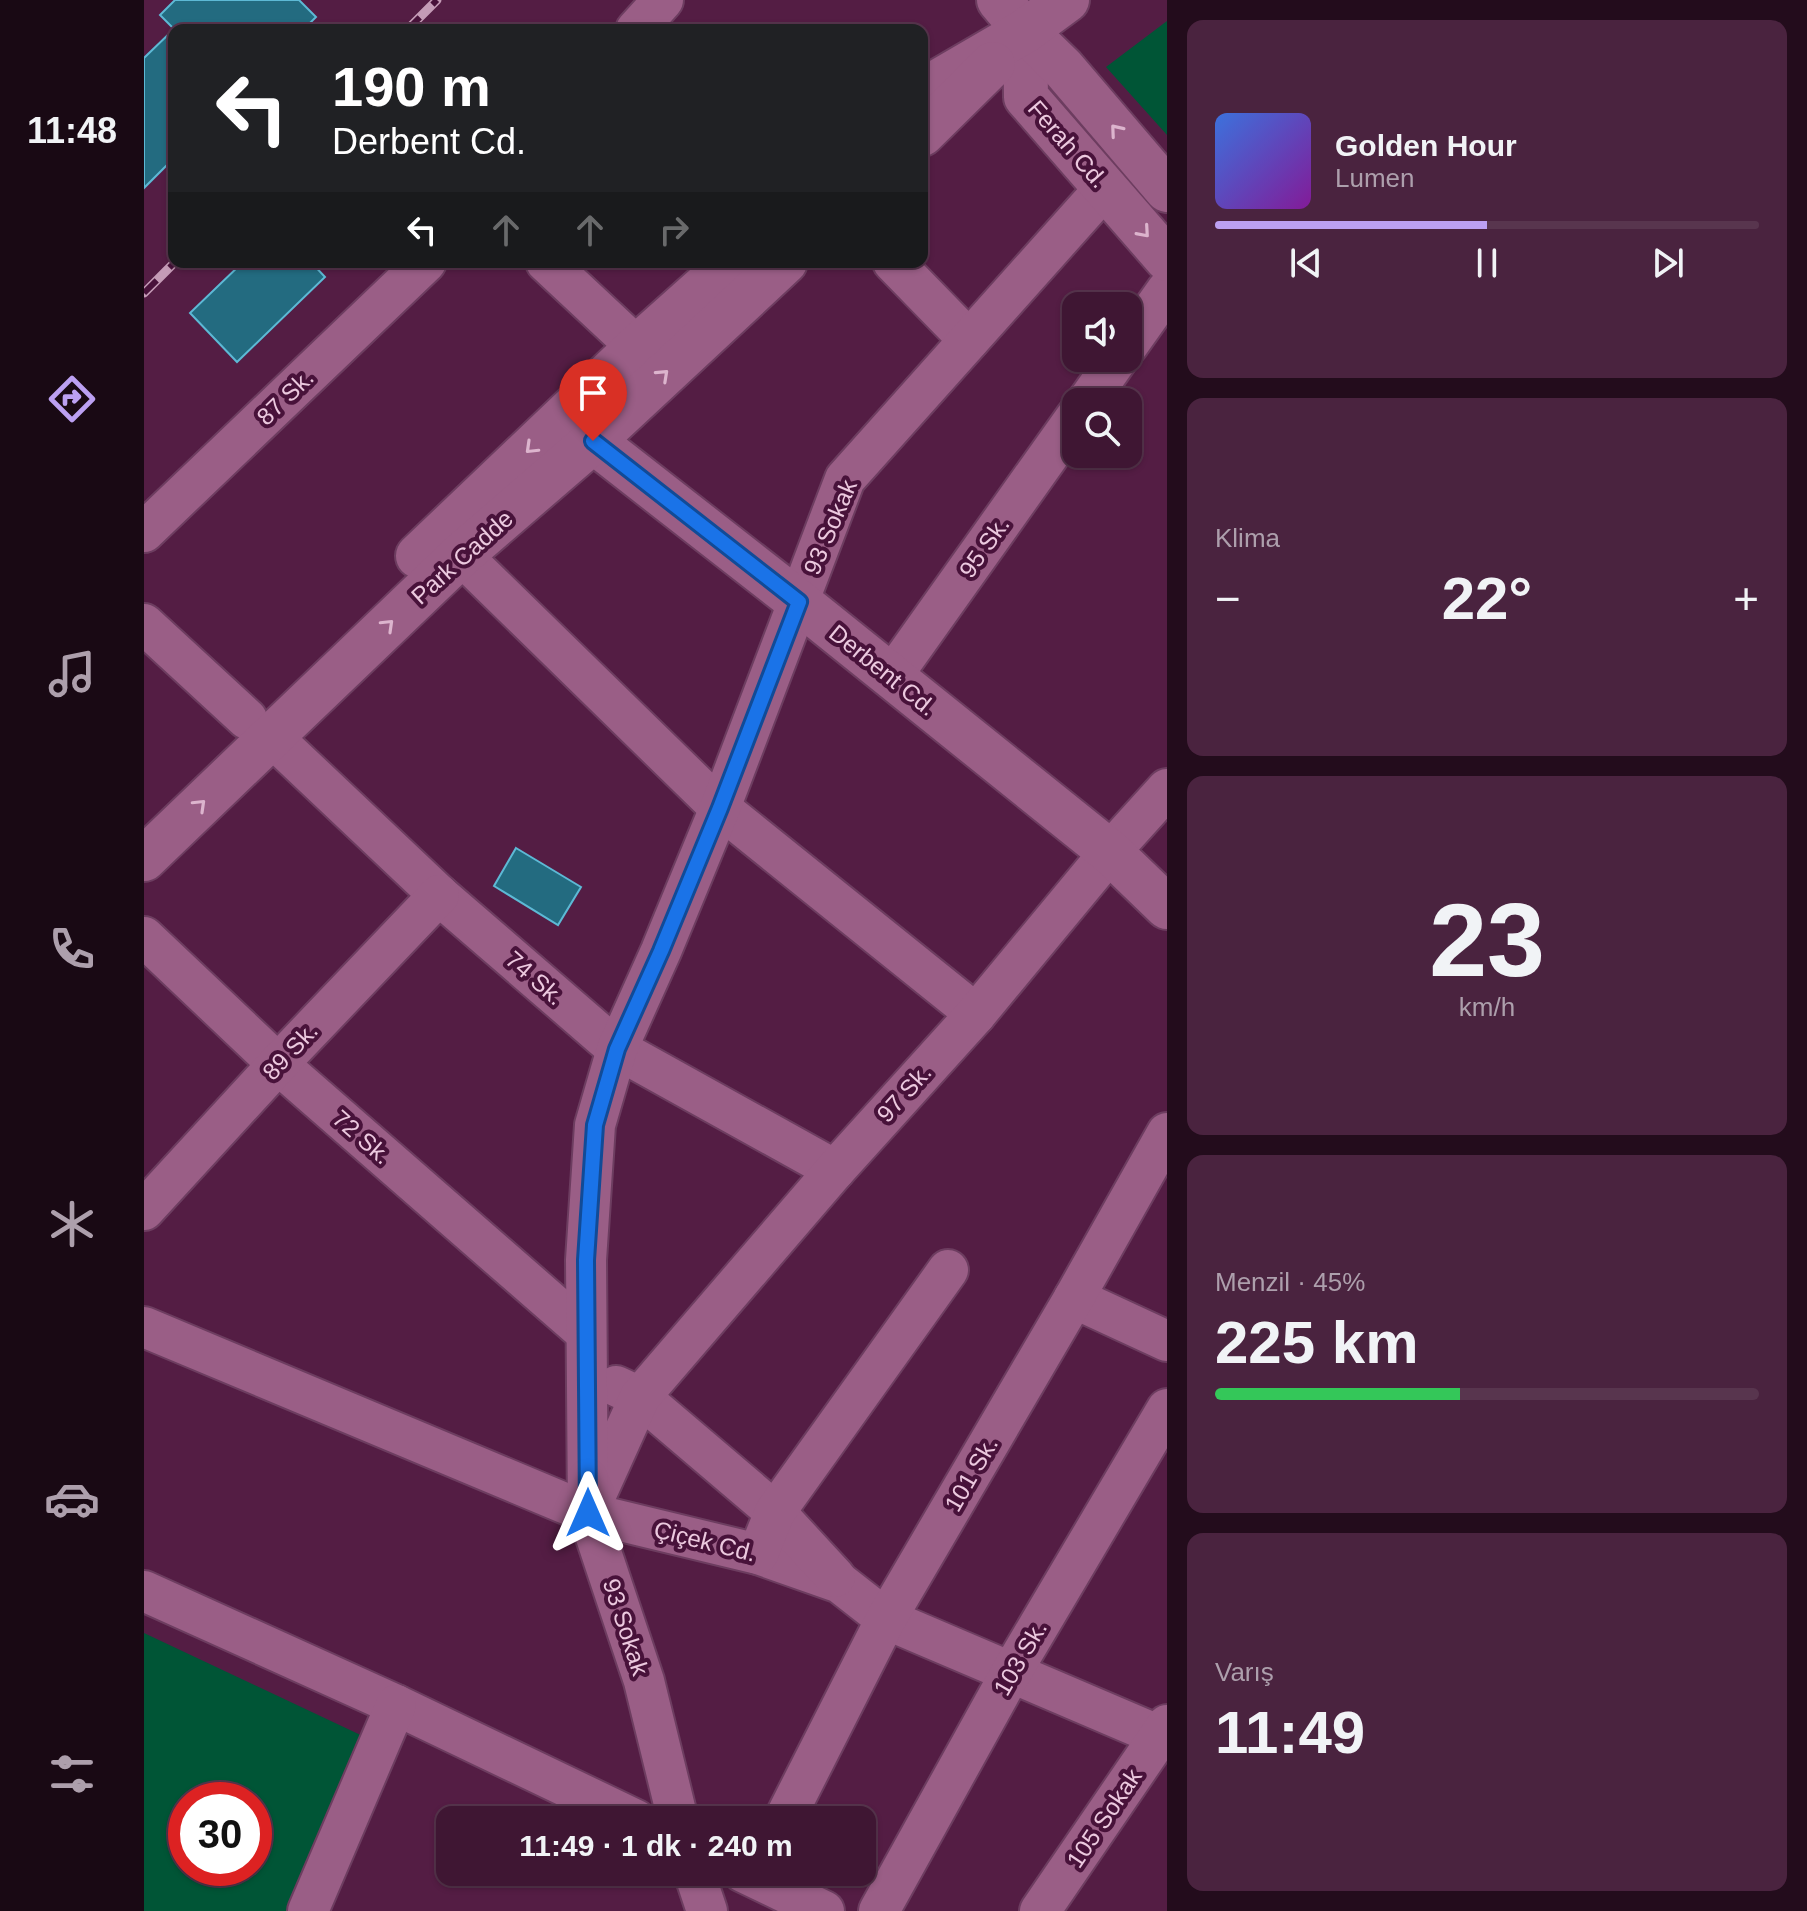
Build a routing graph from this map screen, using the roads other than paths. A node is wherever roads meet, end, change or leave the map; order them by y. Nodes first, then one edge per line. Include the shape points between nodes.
1 (1067, 0) edge
2 (1012, 15) edge
3 (928, 86) edge
4 (928, 126) edge
5 (1105, 188) junction
6 (1167, 190) edge
7 (1167, 259) edge
8 (420, 268) edge
9 (552, 268) edge
10 (725, 268) edge
11 (779, 268) edge
12 (899, 268) edge
13 (1167, 290) edge
14 (1142, 325) edge
15 (969, 340) junction
16 (637, 347) junction
17 (1062, 437) edge
18 (593, 441) junction
19 (144, 532) edge
20 (461, 555) junction
21 (799, 602) junction
22 (144, 624) edge
23 (892, 676) junction
24 (259, 728) junction
25 (1167, 789) edge
26 (720, 808) junction
27 (144, 816) edge
28 (1110, 852) junction
29 (144, 859) edge
30 (439, 895) junction
31 (1167, 907) edge
32 (144, 937) edge
33 (976, 1014) junction
34 (617, 1049) junction
35 (278, 1064) junction
36 (1167, 1133) edge
37 (835, 1170) junction
38 (144, 1210) edge
39 (948, 1270) dead end
40 (1074, 1298) junction
41 (144, 1327) edge
42 (585, 1332) junction
43 (1167, 1341) edge
44 (589, 1373) junction
45 (640, 1397) junction
46 (1167, 1409) edge
47 (775, 1512) junction
48 (588, 1513) junction
49 (758, 1554) junction
50 (840, 1583) junction
51 (144, 1591) edge
52 (886, 1619) junction
53 (1012, 1671) junction
54 (396, 1705) junction
55 (1165, 1733) edge
56 (607, 1806) edge
57 (675, 1806) edge
58 (791, 1806) edge
59 (699, 1886) edge
60 (775, 1886) edge
61 (308, 1911) edge
62 (707, 1911) edge
63 (824, 1911) edge
64 (879, 1911) edge
65 (1040, 1911) edge

1 - 2 main road
2 - 3 main road
2 - 4 main road
2 - 5 main road, Ferah Cd. via 1026,97
6 -> 2 main road, Ferah Cd.
5 -> 7 main road, Ferah Cd.
5 - 15 street, 93 Sokak
8 - 19 street, 87 Sk.
9 - 16 street
10 - 16 main road, Park Cadde
18 -> 11 main road, Park Cadde
12 - 15 street
13 - 14 street
15 - 21 street, 93 Sokak via 845,479
16 -> 24 main road, Park Cadde
17 - 23 street, 95 Sk.
18 - 20 main road, Park Cadde
18 - 21 main road, Derbent Cd.
24 -> 20 main road, Park Cadde
20 - 26 street
21 - 23 main road, Derbent Cd.
21 - 26 street, 93 Sokak
22 - 24 street, 74 Sk.
23 - 28 main road, Derbent Cd.
24 - 27 main road, Park Cadde
29 -> 24 main road, Park Cadde
24 - 30 street, 74 Sk.
25 - 28 street, 97 Sk.
26 - 33 street
26 - 34 street, 93 Sokak
28 - 31 main road, Derbent Cd.
28 - 33 street, 97 Sk.
30 - 34 street, 74 Sk.
30 - 35 street, 89 Sk.
32 - 35 street, 72 Sk.
33 - 37 street, 97 Sk.
34 - 37 street, 74 Sk.
34 - 42 street, 93 Sokak via 595,1125
35 - 38 street, 89 Sk.
35 - 42 street, 72 Sk.
36 - 40 street, 101 Sk.
37 - 45 street, 97 Sk.
39 - 47 street
40 - 43 street
40 - 52 street, 101 Sk.
41 - 48 street, Çiçek Cd.
42 - 44 street, 93 Sokak
44 - 45 street
44 - 48 street, 93 Sokak
45 - 47 street
45 - 48 street, 97 Sk.
46 - 53 street, 103 Sk.
47 - 49 street
47 - 50 street
48 - 49 street, Çiçek Cd.
48 - 57 street, 93 Sokak via 644,1681
49 - 50 street, Çiçek Cd.
50 - 52 street, Çiçek Cd.
51 - 54 street
52 - 53 street, Çiçek Cd.
52 - 58 street, 101 Sk.
53 - 55 street, Çiçek Cd.
53 - 64 street, 103 Sk.
54 - 56 street
54 - 61 street
55 - 65 street, 105 Sokak
59 - 62 street
60 - 63 street

